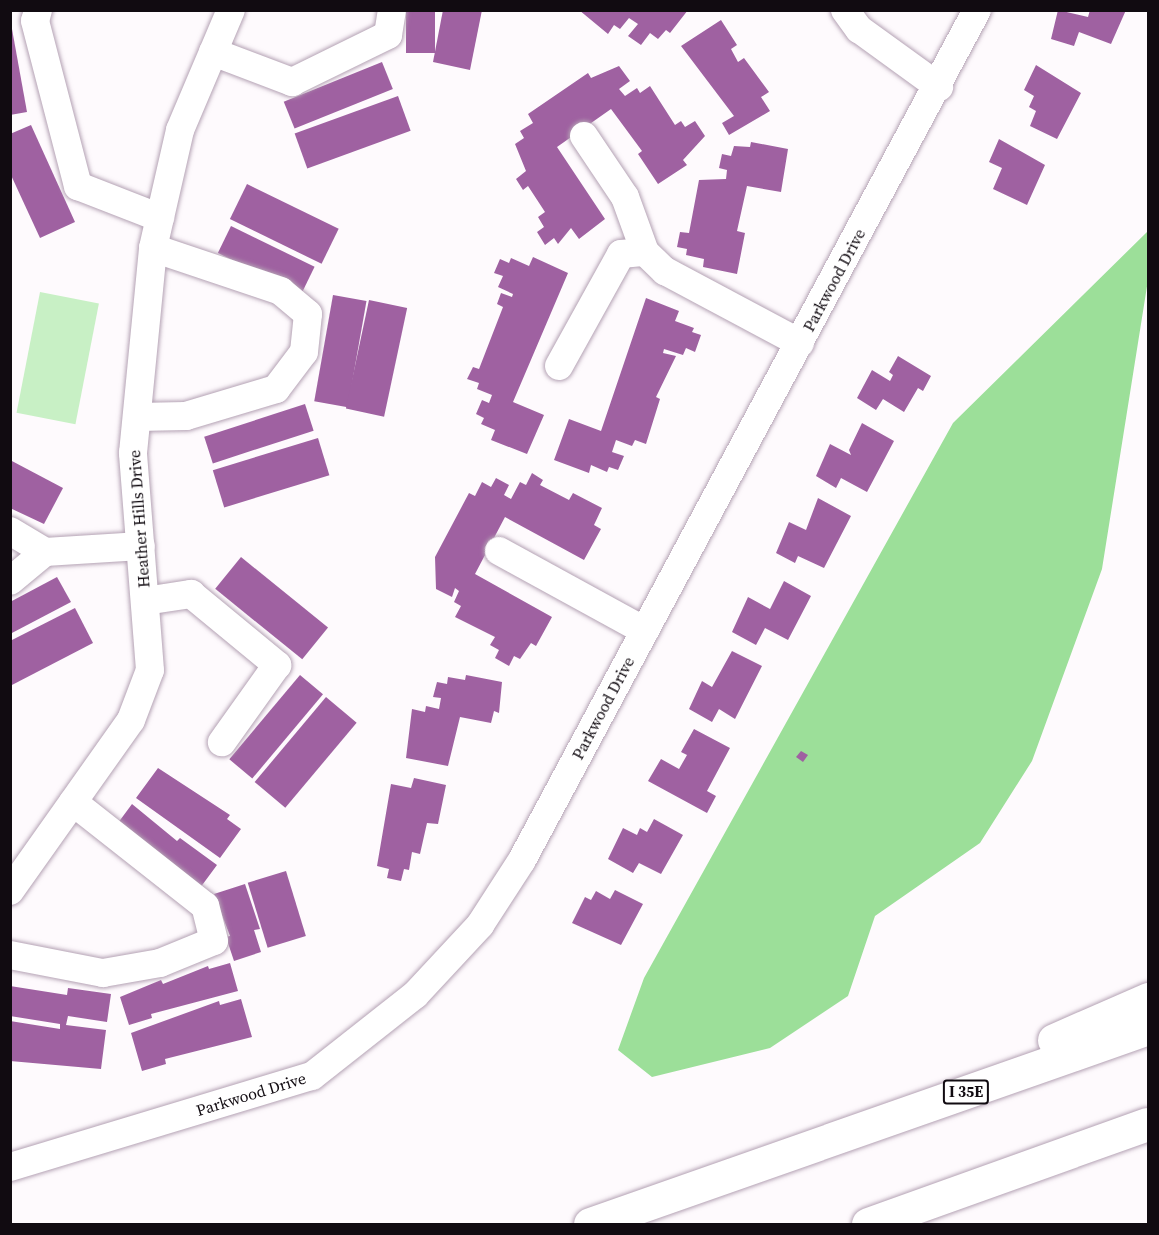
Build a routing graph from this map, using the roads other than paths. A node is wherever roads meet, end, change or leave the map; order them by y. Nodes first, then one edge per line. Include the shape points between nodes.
1 (38, 10) edge
2 (231, 10) edge
3 (392, 10) edge
4 (845, 10) edge
5 (977, 10) edge
6 (213, 52) junction
7 (939, 87) junction
8 (584, 136) dead end
9 (160, 218) junction
10 (153, 248) junction
11 (645, 252) junction
12 (800, 343) junction
13 (559, 366) dead end
14 (137, 417) junction
15 (10, 531) edge
16 (141, 546) junction
17 (499, 550) dead end
18 (45, 552) junction
19 (10, 581) edge
20 (145, 601) junction
21 (645, 631) junction
22 (222, 742) dead end
23 (73, 802) junction
24 (10, 891) edge
25 (10, 955) edge
26 (1149, 999) edge
27 (1149, 1028) edge
28 (1149, 1124) edge
29 (1149, 1143) edge
30 (784, 1156) junction
31 (10, 1167) edge
32 (971, 1189) junction
33 (590, 1224) edge
34 (868, 1224) edge

1 - 9 street via 35,21 78,186
2 - 6 street, Heather Hills Drive
3 - 6 street via 388,35 292,82
4 - 7 street via 859,29
5 - 7 street, Parkwood Drive
6 - 9 street, Heather Hills Drive via 180,130
7 - 12 street, Parkwood Drive
8 - 11 street via 625,197
9 - 10 street, Heather Hills Drive
10 - 14 street, Heather Hills Drive
10 - 14 street via 281,291 308,314 304,352 276,389 186,416
11 - 12 street via 665,271
11 - 13 street via 621,254
12 - 21 street, Parkwood Drive
14 - 16 street, Heather Hills Drive via 133,453
15 - 18 street
16 - 18 street
16 - 20 street, Heather Hills Drive
17 - 21 street
18 - 19 street
20 - 22 street via 191,594 277,665
20 - 23 street, Heather Hills Drive via 150,670 131,720
21 - 31 street, Parkwood Drive via 522,860 480,925 415,995 312,1076
23 - 24 street, Heather Hills Drive
23 - 25 street via 205,906 214,941 160,963 103,973
26 - 30 highway
27 - 30 highway, I 35E
28 - 32 highway
29 - 32 highway
30 - 33 highway, I 35E
32 - 34 highway

